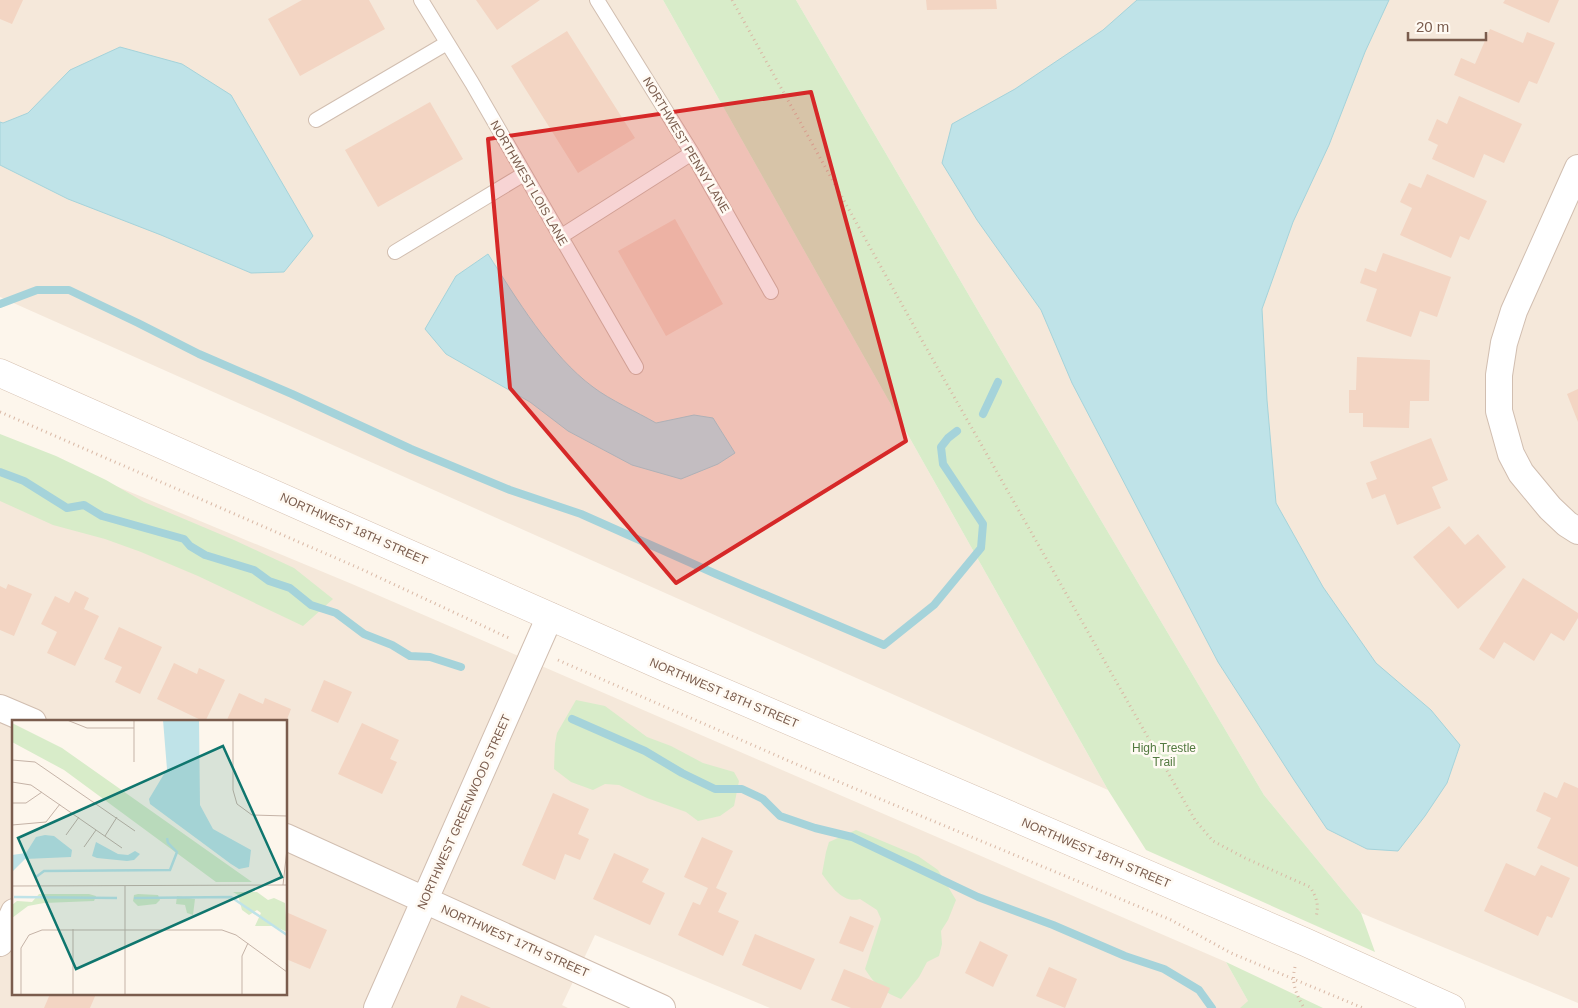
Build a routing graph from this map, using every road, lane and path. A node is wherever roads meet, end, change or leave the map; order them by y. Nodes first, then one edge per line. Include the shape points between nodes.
1 (421, 0) edge
2 (597, 0) edge
3 (732, 0) edge
4 (447, 44) junction
5 (316, 120) dead end
6 (692, 153) junction
7 (1578, 168) edge
8 (524, 174) junction
9 (560, 236) junction
10 (395, 252) dead end
11 (771, 292) dead end
12 (636, 367) dead end
13 (0, 373) edge
14 (0, 412) edge
15 (1578, 531) edge
16 (550, 616) junction
17 (536, 649) junction
18 (0, 708) edge
19 (27, 720) edge
20 (288, 838) edge
21 (425, 900) junction
22 (12, 916) edge
23 (1313, 924) dead end
24 (0, 943) edge
25 (1295, 966) dead end
26 (1293, 980) junction
27 (377, 1008) edge
28 (662, 1008) edge
29 (1304, 1008) edge
30 (1363, 1008) edge
31 (1451, 1008) edge

1 - 4 lane, NORTHWEST LOIS LANE
2 - 6 lane, NORTHWEST PENNY LANE
3 - 23 path via 1194,820 1212,841 1310,887 1317,897 1318,907
4 - 5 lane
4 - 8 lane, NORTHWEST LOIS LANE
6 - 9 lane
6 - 11 lane, NORTHWEST PENNY LANE
7 - 15 street via 1514,311 1499,375 1500,411 1511,454 1550,508
8 - 9 lane, NORTHWEST LOIS LANE
8 - 10 lane
9 - 12 lane, NORTHWEST LOIS LANE
13 - 16 main road, NORTHWEST 18TH STREET
14 - 17 path
16 - 17 street, NORTHWEST GREENWOOD STREET
16 - 31 main road, NORTHWEST 18TH STREET
17 - 21 street, NORTHWEST GREENWOOD STREET
17 - 26 path via 796,764 1171,920 1231,953
18 - 19 street
20 - 21 street, NORTHWEST 17TH STREET
21 - 27 street, NORTHWEST GREENWOOD STREET
21 - 28 street, NORTHWEST 17TH STREET
22 - 24 street
25 - 26 path
26 - 29 path via 1294,990
26 - 30 path

